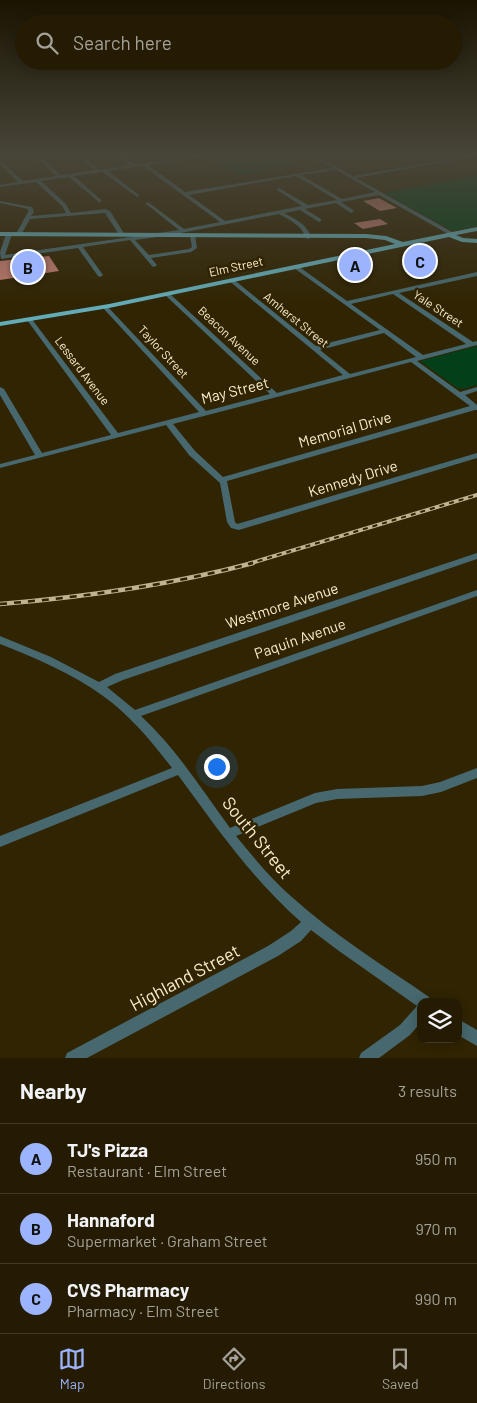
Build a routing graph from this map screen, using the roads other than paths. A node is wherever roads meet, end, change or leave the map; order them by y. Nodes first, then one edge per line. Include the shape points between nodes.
1 (20, 205) edge
2 (64, 205) edge
3 (151, 205) edge
4 (201, 205) edge
5 (304, 205) edge
6 (316, 205) edge
7 (344, 205) edge
8 (402, 205) edge
9 (307, 207) junction
10 (301, 208) junction
11 (351, 211) dead end
12 (279, 212) junction
13 (69, 214) junction
14 (28, 218) junction
15 (319, 220) dead end
16 (224, 222) junction
17 (477, 229) edge
18 (182, 230) junction
19 (0, 234) edge
20 (9, 234) junction
21 (19, 234) junction
22 (452, 234) junction
23 (122, 235) junction
24 (152, 235) junction
25 (193, 236) junction
26 (308, 237) junction
27 (131, 238) junction
28 (388, 239) junction
29 (432, 239) junction
30 (462, 240) junction
31 (477, 240) edge
32 (403, 245) junction
33 (79, 246) junction
34 (0, 257) edge
35 (147, 257) junction
36 (154, 265) dead end
37 (296, 267) junction
38 (477, 274) edge
39 (100, 275) dead end
40 (231, 280) junction
41 (392, 292) junction
42 (167, 294) junction
43 (346, 303) junction
44 (106, 307) junction
45 (29, 319) junction
46 (0, 324) edge
47 (385, 331) junction
48 (474, 344) edge
49 (314, 349) junction
50 (421, 357) junction
51 (412, 360) junction
52 (348, 376) junction
53 (0, 389) edge
54 (477, 390) edge
55 (459, 394) junction
56 (275, 395) junction
57 (476, 407) edge
58 (204, 413) junction
59 (168, 423) junction
60 (116, 436) junction
61 (40, 456) junction
62 (477, 456) edge
63 (0, 466) edge
64 (222, 480) junction
65 (477, 556) edge
66 (477, 593) edge
67 (0, 640) edge
68 (28, 651) joint
69 (98, 687) junction
70 (133, 715) junction
71 (179, 770) junction
72 (477, 772) edge
73 (228, 834) junction
74 (0, 842) edge
75 (310, 922) junction
76 (418, 998) edge
77 (417, 1016) edge
78 (462, 1029) edge
79 (477, 1039) edge
80 (72, 1058) edge
81 (366, 1058) edge

1 - 14 street via 29,207
2 - 13 street
3 - 18 street
4 - 16 street
5 - 9 street
6 - 9 street
7 - 11 street
8 - 22 street
9 - 10 street
10 - 12 street
10 - 15 street
12 - 16 street
12 - 26 street via 303,227
13 - 14 street
13 - 23 street via 107,212
14 - 21 street
16 - 18 street
17 - 22 main road, Elm Street
18 - 24 street
19 - 20 main road
20 - 21 main road
20 - 34 street
21 - 23 main road
22 - 29 main road, Elm Street
22 - 30 main road
22 - 31 main road
23 - 24 main road
24 - 25 main road
24 - 27 street
25 - 26 main road
25 - 35 street via 194,248 191,250
26 - 28 main road
27 - 33 street
27 - 35 street
28 - 29 main road
28 - 32 main road
29 - 30 main road
29 - 32 main road, Elm Street
30 - 31 main road
32 - 37 main road, Elm Street
33 - 34 street
33 - 39 street
35 - 36 street
37 - 40 main road, Elm Street
37 - 43 street
38 - 41 street
40 - 42 main road, Elm Street
40 - 49 street, Amherst Street
41 - 43 street
41 - 48 street, Yale Street
42 - 44 main road, Elm Street
42 - 56 street, Beacon Avenue
43 - 47 street
44 - 45 main road, Elm Street
44 - 58 street, Taylor Street
45 - 46 main road, Elm Street
45 - 60 street, Lessard Avenue
47 - 49 street
47 - 50 street
48 - 50 street, May Street
49 - 52 street, Amherst Street
50 - 51 street, May Street
51 - 52 street, May Street
51 - 55 street
52 - 56 street, May Street
53 - 61 street
54 - 55 street
55 - 57 street
56 - 58 street, May Street
57 - 64 street, Memorial Drive
58 - 59 street, May Street
59 - 60 street, May Street
59 - 64 street via 192,453
60 - 61 street, May Street
61 - 63 street, May Street
62 - 64 street, Kennedy Drive via 248,526 236,527 231,522
65 - 69 street, Westmore Avenue via 119,677
66 - 70 street, Paquin Avenue
67 - 68 street, South Street
68 - 69 street, South Street
69 - 70 street, South Street
70 - 71 street, South Street
71 - 73 street, South Street
71 - 74 street
72 - 73 street via 422,791 321,797
73 - 75 street, South Street via 262,877
75 - 76 street, South Street
75 - 80 street, Highland Street via 273,952
77 - 81 street via 405,1030
78 - 79 street

